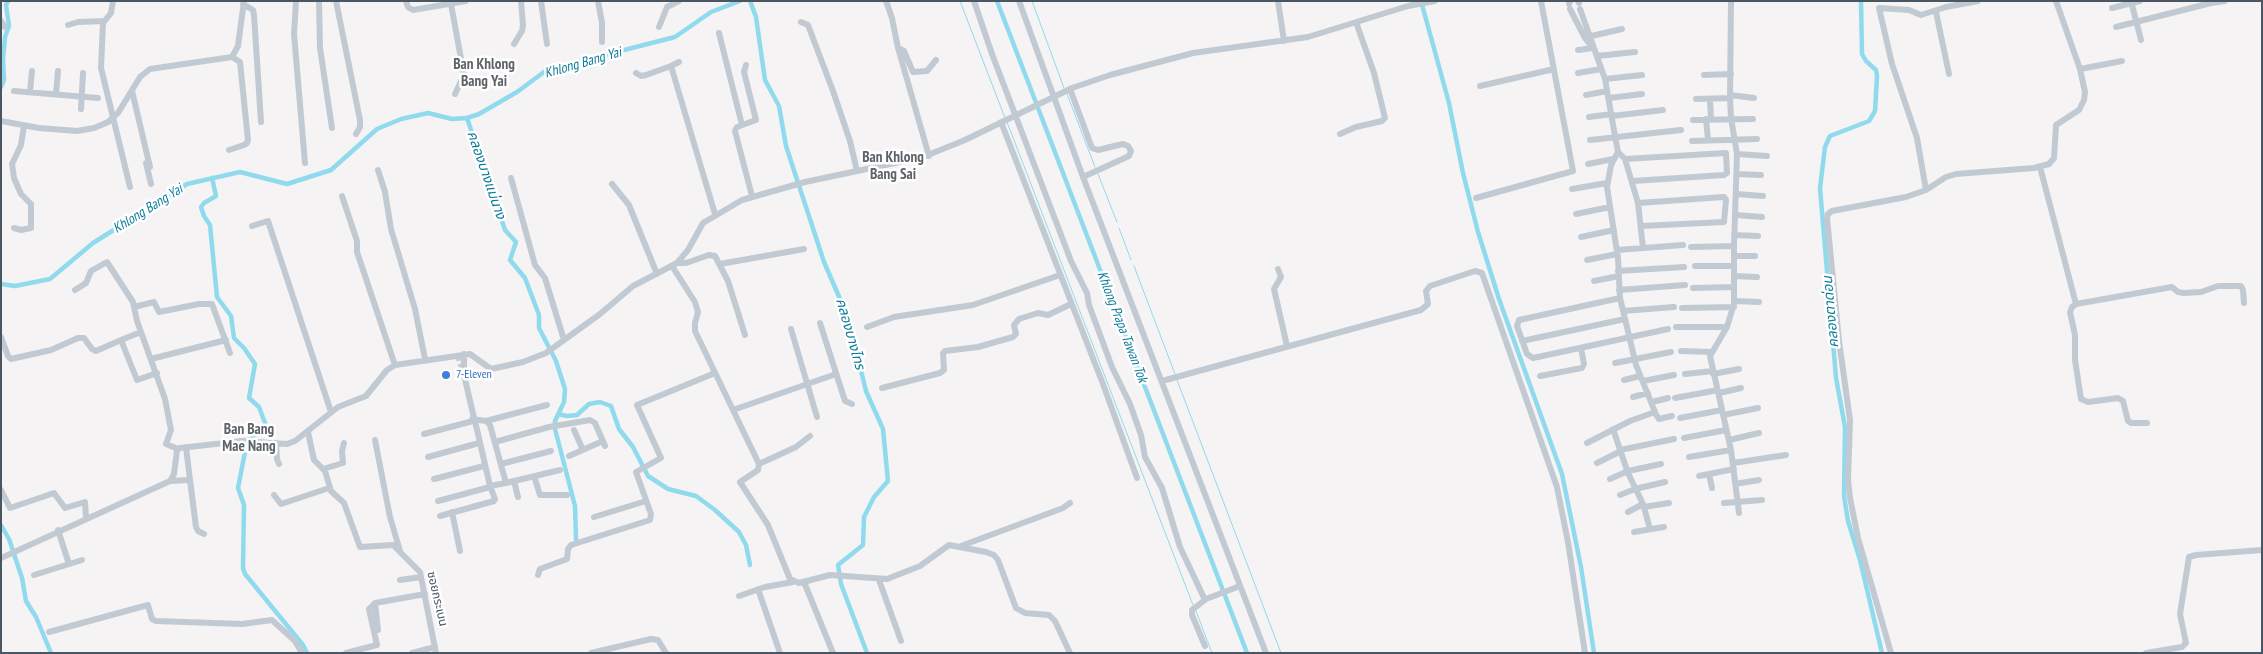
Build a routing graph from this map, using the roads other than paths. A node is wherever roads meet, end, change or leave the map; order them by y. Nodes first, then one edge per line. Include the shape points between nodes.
1 (113, 1) edge
2 (296, 1) edge
3 (319, 1) edge
4 (336, 1) edge
5 (406, 1) edge
6 (466, 1) edge
7 (521, 1) edge
8 (541, 1) edge
9 (598, 1) edge
10 (679, 1) edge
11 (886, 1) edge
12 (974, 1) edge
13 (1019, 1) edge
14 (1278, 1) edge
15 (1541, 1) edge
16 (1731, 1) edge
17 (1978, 1) edge
18 (2056, 1) edge
19 (2140, 1) edge
20 (2225, 1) edge
21 (243, 2) edge
22 (1431, 2) edge
23 (2131, 2) edge
24 (2213, 2) edge
25 (451, 4) junction
26 (1945, 4) edge
27 (1570, 5) edge
28 (1579, 5) edge
29 (2112, 8) dead end
30 (1936, 12) junction
31 (104, 21) junction
32 (801, 22) dead end
33 (1356, 22) junction
34 (2136, 23) junction
35 (68, 25) dead end
36 (659, 27) dead end
37 (2116, 27) dead end
38 (1622, 28) dead end
39 (719, 33) dead end
40 (1587, 37) junction
41 (2140, 40) dead end
42 (602, 42) dead end
43 (1284, 42) junction
44 (514, 44) dead end
45 (547, 44) dead end
46 (1592, 46) junction
47 (898, 48) junction
48 (1578, 50) dead end
49 (1635, 52) dead end
50 (1597, 56) junction
51 (232, 57) junction
52 (936, 60) dead end
53 (2122, 61) dead end
54 (678, 62) dead end
55 (746, 64) dead end
56 (671, 66) junction
57 (2080, 68) junction
58 (1554, 69) junction
59 (1601, 69) junction
60 (32, 71) dead end
61 (58, 71) dead end
62 (83, 72) dead end
63 (636, 73) dead end
64 (1578, 73) dead end
65 (1642, 74) dead end
66 (1704, 74) dead end
67 (1731, 74) junction
68 (1949, 74) dead end
69 (1605, 79) junction
70 (1480, 86) dead end
71 (1067, 90) junction
72 (14, 91) dead end
73 (132, 91) junction
74 (30, 92) junction
75 (56, 94) junction
76 (455, 94) dead end
77 (1608, 94) junction
78 (1642, 94) dead end
79 (1586, 95) dead end
80 (82, 96) junction
81 (1730, 96) junction
82 (1053, 97) junction
83 (104, 98) junction
84 (1754, 98) dead end
85 (1696, 99) dead end
86 (1710, 99) junction
87 (81, 109) dead end
88 (1663, 110) dead end
89 (1015, 115) junction
90 (1612, 115) junction
91 (1589, 117) dead end
92 (113, 118) junction
93 (1731, 118) junction
94 (1708, 119) junction
95 (1753, 119) dead end
96 (1004, 120) junction
97 (1693, 120) dead end
98 (1, 121) edge
99 (261, 122) dead end
100 (742, 125) junction
101 (24, 126) junction
102 (142, 128) junction
103 (332, 128) dead end
104 (1681, 130) dead end
105 (356, 134) dead end
106 (1340, 134) dead end
107 (1616, 136) junction
108 (1757, 139) dead end
109 (1590, 140) dead end
110 (1708, 140) junction
111 (1735, 140) junction
112 (1692, 141) dead end
113 (228, 150) dead end
114 (1618, 152) junction
115 (1738, 154) junction
116 (929, 156) junction
117 (1767, 156) dead end
118 (1625, 159) junction
119 (1613, 160) junction
120 (305, 163) dead end
121 (1588, 164) dead end
122 (150, 167) dead end
123 (2040, 167) junction
124 (378, 170) dead end
125 (856, 171) junction
126 (1737, 174) junction
127 (1760, 175) dead end
128 (512, 178) dead end
129 (1083, 178) junction
130 (1633, 181) junction
131 (1607, 183) junction
132 (151, 184) dead end
133 (612, 184) dead end
134 (130, 187) dead end
135 (1572, 189) dead end
136 (1926, 190) junction
137 (1736, 194) junction
138 (342, 196) dead end
139 (752, 196) junction
140 (1763, 196) dead end
141 (1476, 198) dead end
142 (1638, 203) junction
143 (1610, 207) junction
144 (715, 214) junction
145 (1576, 214) dead end
146 (1736, 214) junction
147 (1762, 217) dead end
148 (252, 226) dead end
149 (1641, 226) junction
150 (14, 228) dead end
151 (1614, 230) junction
152 (1734, 235) junction
153 (1758, 236) dead end
154 (1581, 237) dead end
155 (1683, 245) dead end
156 (1734, 246) junction
157 (1691, 247) dead end
158 (1643, 248) junction
159 (804, 249) dead end
160 (1617, 252) junction
161 (1734, 256) junction
162 (1755, 256) dead end
163 (1587, 260) dead end
164 (720, 264) junction
165 (674, 265) junction
166 (1695, 266) dead end
167 (1734, 266) junction
168 (1684, 267) dead end
169 (1278, 269) dead end
170 (657, 274) junction
171 (1619, 274) junction
172 (1060, 275) junction
173 (1734, 276) junction
174 (1757, 277) dead end
175 (1594, 281) dead end
176 (1685, 285) dead end
177 (1734, 287) junction
178 (1693, 288) dead end
179 (74, 290) dead end
180 (1619, 290) junction
181 (1620, 298) junction
182 (1758, 302) dead end
183 (2244, 303) dead end
184 (1071, 304) junction
185 (1734, 304) junction
186 (2076, 304) junction
187 (134, 307) junction
188 (1674, 307) dead end
189 (1682, 308) dead end
190 (1624, 315) junction
191 (820, 322) dead end
192 (867, 327) dead end
193 (1676, 327) dead end
194 (1727, 327) junction
195 (791, 329) dead end
196 (1668, 329) dead end
197 (141, 332) junction
198 (745, 335) dead end
199 (1629, 336) junction
200 (1, 337) edge
201 (122, 340) junction
202 (226, 340) junction
203 (564, 340) junction
204 (1522, 341) junction
205 (1288, 346) junction
206 (1581, 348) junction
207 (1681, 351) dead end
208 (1671, 352) dead end
209 (1711, 352) junction
210 (230, 353) dead end
211 (464, 354) junction
212 (152, 358) junction
213 (425, 359) junction
214 (1634, 359) junction
215 (1615, 363) dead end
216 (395, 365) junction
217 (1739, 369) dead end
218 (1713, 372) junction
219 (715, 373) junction
220 (157, 374) junction
221 (836, 374) junction
222 (1674, 374) dead end
223 (1685, 374) dead end
224 (1540, 376) dead end
225 (1642, 379) junction
226 (1162, 380) junction
227 (1624, 380) dead end
228 (807, 383) junction
229 (882, 388) dead end
230 (1741, 388) dead end
231 (1718, 392) junction
232 (1648, 393) junction
233 (1633, 397) dead end
234 (1652, 402) junction
235 (852, 404) dead end
236 (547, 405) dead end
237 (1758, 408) dead end
238 (733, 410) junction
239 (331, 412) junction
240 (1722, 412) junction
241 (1654, 413) junction
242 (817, 417) dead end
243 (474, 420) junction
244 (486, 421) junction
245 (2147, 423) dead end
246 (574, 430) dead end
247 (1613, 430) junction
248 (1726, 430) junction
249 (308, 432) junction
250 (1759, 433) dead end
251 (424, 434) dead end
252 (810, 436) dead end
253 (1684, 438) dead end
254 (1674, 439) dead end
255 (374, 440) dead end
256 (1729, 440) junction
257 (495, 442) junction
258 (276, 443) junction
259 (344, 443) dead end
260 (479, 443) junction
261 (1587, 443) dead end
262 (186, 447) junction
263 (178, 449) junction
264 (551, 450) dead end
265 (583, 450) junction
266 (1731, 450) junction
267 (1620, 451) junction
268 (1786, 455) dead end
269 (568, 456) dead end
270 (428, 457) dead end
271 (1689, 458) dead end
272 (1598, 463) dead end
273 (280, 464) dead end
274 (501, 464) junction
275 (759, 464) junction
276 (1661, 464) dead end
277 (484, 466) junction
278 (1733, 466) junction
279 (323, 470) junction
280 (560, 470) dead end
281 (1628, 471) junction
282 (1709, 474) junction
283 (534, 476) junction
284 (1699, 476) dead end
285 (1137, 478) dead end
286 (1610, 478) dead end
287 (434, 479) dead end
288 (190, 480) junction
289 (1759, 480) dead end
290 (170, 481) junction
291 (514, 481) junction
292 (1665, 482) dead end
293 (506, 483) junction
294 (1735, 484) junction
295 (490, 487) junction
296 (329, 488) junction
297 (1712, 488) dead end
298 (1635, 489) junction
299 (1, 490) edge
300 (567, 494) dead end
301 (274, 495) dead end
302 (1620, 495) dead end
303 (518, 497) dead end
304 (1762, 500) dead end
305 (438, 501) dead end
306 (646, 501) junction
307 (1070, 503) dead end
308 (1669, 503) dead end
309 (1724, 503) dead end
310 (1738, 504) junction
311 (1644, 506) junction
312 (452, 512) junction
313 (1628, 512) dead end
314 (1739, 513) dead end
315 (440, 516) dead end
316 (86, 518) junction
317 (594, 518) dead end
318 (1664, 527) dead end
319 (1650, 529) junction
320 (58, 530) junction
321 (1634, 532) dead end
322 (204, 534) dead end
323 (962, 546) junction
324 (2262, 550) edge
325 (400, 551) junction
326 (460, 551) dead end
327 (1, 558) edge
328 (82, 560) dead end
329 (69, 564) junction
330 (34, 575) dead end
331 (538, 575) dead end
332 (422, 577) junction
333 (400, 580) dead end
334 (879, 580) junction
335 (794, 582) junction
336 (804, 582) junction
337 (1238, 587) junction
338 (758, 589) junction
339 (425, 594) junction
340 (739, 596) dead end
341 (1206, 600) junction
342 (374, 604) junction
343 (378, 630) dead end
344 (49, 632) dead end
345 (901, 641) dead end
346 (1206, 646) dead end
347 (436, 650) edge
348 (302, 653) edge
349 (346, 653) edge
350 (412, 653) edge
351 (591, 653) edge
352 (666, 653) edge
353 (780, 653) edge
354 (833, 653) edge
355 (1070, 653) edge
356 (1266, 653) edge
357 (1585, 653) edge
358 (1891, 653) edge
359 (2146, 653) edge

1 - 31 street via 111,12
2 - 120 street via 294,34
3 - 103 street via 320,48
4 - 105 street via 360,120
5 - 25 street via 413,10
6 - 25 street
7 - 44 street via 524,25
8 - 45 street
9 - 42 street
10 - 36 street via 667,7
11 - 47 street
12 - 89 street
13 - 82 street
14 - 43 street
15 - 58 street
16 - 67 street
17 - 26 street
18 - 57 street
19 - 23 street
20 - 24 street
21 - 51 street via 238,46
21 - 99 street via 254,15
22 - 33 street
23 - 29 street
23 - 34 street
24 - 34 street
25 - 76 street via 464,75
26 - 30 street
27 - 40 street
28 - 40 street
30 - 68 street
30 - 136 street via 1921,15 1903,9 1879,10 1892,64 1917,138
31 - 35 street
31 - 83 street via 101,60
32 - 125 street via 808,26 833,92
33 - 43 street
33 - 106 street via 1385,118
34 - 37 street
34 - 41 street
38 - 40 street
39 - 100 street
40 - 46 street
43 - 71 street via 1193,53
46 - 48 street
46 - 50 street
47 - 52 street via 904,51 913,72 927,70
47 - 116 street
49 - 50 street
50 - 59 street
51 - 73 street via 150,69 142,74
51 - 113 street via 240,62 248,140 244,145
53 - 57 street
54 - 56 street
55 - 100 street via 744,72 757,118 755,122
56 - 63 street via 646,75
56 - 144 street
57 - 123 street via 2085,92 2082,106 2076,114 2056,125 2052,162
58 - 70 street
58 - 141 street via 1573,171
59 - 64 street
59 - 69 street
60 - 74 street
61 - 75 street
62 - 80 street
65 - 69 street
66 - 67 street
67 - 81 street
69 - 77 street
71 - 82 street
71 - 129 street via 1092,148 1098,150 1123,144 1131,151 1129,156
72 - 74 street
73 - 92 street
73 - 102 street
74 - 75 street
75 - 80 street
77 - 78 street
77 - 79 street
77 - 90 street
80 - 83 street
80 - 87 street
81 - 84 street
81 - 86 street
81 - 93 street
82 - 89 street
82 - 129 street
83 - 92 street
85 - 86 street
86 - 94 street
88 - 90 street
89 - 96 street
89 - 341 street via 1130,404 1145,457 1162,488 1182,550
90 - 91 street
90 - 107 street
92 - 101 street via 94,128 76,131
92 - 134 street
93 - 94 street
93 - 95 street
93 - 111 street
94 - 97 street
94 - 110 street
96 - 116 street
96 - 172 street
98 - 101 street
100 - 139 street via 736,129 736,136
101 - 150 street via 21,145 12,164 21,194 31,204 31,228
102 - 122 street
102 - 132 street via 138,129
104 - 107 street
107 - 109 street
107 - 114 street
108 - 111 street
110 - 111 street
110 - 112 street
111 - 115 street
114 - 118 street
114 - 119 street
115 - 117 street
115 - 126 street
116 - 125 street
118 - 130 street
118 - 130 street via 1726,153 1727,172 1724,175
119 - 121 street
119 - 131 street
123 - 136 street via 1956,174
123 - 186 street
124 - 213 street
125 - 139 street
126 - 127 street
126 - 137 street
128 - 203 street via 535,265 545,278
129 - 226 street
130 - 142 street
131 - 135 street
131 - 143 street
133 - 170 street via 629,205
136 - 358 street via 1894,200 1832,211 1826,218 1850,420 1850,498
137 - 140 street
137 - 146 street
138 - 216 street
139 - 144 street
142 - 149 street
142 - 149 street via 1724,197 1726,200 1724,222
143 - 145 street
143 - 151 street
144 - 165 street via 703,223 688,250
146 - 147 street
146 - 152 street
148 - 239 street via 268,222
149 - 158 street
151 - 154 street
151 - 160 street
152 - 153 street
152 - 156 street
155 - 158 street
156 - 157 street
156 - 161 street
158 - 160 street
159 - 164 street
160 - 163 street
160 - 171 street
161 - 162 street
161 - 167 street
164 - 165 street via 712,255
164 - 198 street
165 - 170 street
165 - 219 street via 697,306 696,331
166 - 167 street
167 - 173 street
168 - 171 street
169 - 205 street via 1281,277 1274,289
170 - 203 street via 633,286
171 - 175 street
171 - 180 street
172 - 184 street
172 - 192 street via 973,305 894,317
173 - 174 street
173 - 177 street
176 - 180 street
177 - 178 street
177 - 185 street
179 - 187 street via 86,283 91,271 107,262
180 - 181 street
181 - 190 street
181 - 204 street via 1519,320 1517,326
182 - 185 street
183 - 186 street via 2243,288 2221,286 2184,293 2169,287
184 - 229 street via 1048,315 1038,313 1019,319 1014,325 1016,334 1013,337 978,347 945,351 940,373
184 - 285 street
185 - 189 street
185 - 194 street
186 - 245 street via 2070,312 2081,399 2088,402 2118,398 2123,402 2128,421
187 - 197 street
187 - 202 street via 154,302 159,312 210,302
188 - 190 street
190 - 199 street
190 - 204 street
191 - 221 street
193 - 194 street
194 - 209 street
195 - 228 street
196 - 199 street
197 - 201 street
197 - 212 street
199 - 206 street
199 - 214 street
200 - 201 street via 11,359 51,350 78,338 84,338 96,351
201 - 220 street via 137,380
202 - 210 street
202 - 212 street
203 - 211 street via 546,353 491,369
204 - 206 street via 1527,354 1533,358
205 - 226 street
205 - 357 street via 1421,310 1428,304 1426,291 1430,286 1475,272 1482,273 1556,487
206 - 224 street via 1582,368
207 - 209 street
208 - 214 street
209 - 218 street
211 - 213 street
211 - 243 street via 464,375
212 - 220 street
213 - 216 street
214 - 215 street
214 - 225 street
216 - 239 street via 382,375 366,396
217 - 218 street
218 - 223 street
218 - 231 street
219 - 238 street
219 - 306 street via 637,405 661,458 636,472
220 - 263 street via 171,430 166,444
221 - 228 street
221 - 235 street via 845,401
222 - 225 street
225 - 227 street
225 - 232 street
226 - 337 street
228 - 238 street
228 - 242 street
230 - 231 street
231 - 234 street
231 - 240 street
232 - 233 street
232 - 234 street
234 - 241 street
236 - 244 street
237 - 240 street
238 - 275 street
239 - 249 street
240 - 241 street via 1660,419
240 - 248 street
241 - 247 street
243 - 244 street
243 - 251 street
243 - 260 street
244 - 257 street
246 - 265 street
247 - 261 street
247 - 267 street
248 - 253 street
248 - 256 street
249 - 258 street via 290,443
249 - 279 street via 313,457
250 - 256 street
252 - 275 street via 796,447
254 - 267 street
255 - 325 street
256 - 266 street
257 - 265 street via 561,424 593,421 604,444
257 - 274 street
258 - 262 street via 242,441
258 - 273 street
259 - 279 street via 343,463
260 - 270 street
260 - 277 street
262 - 263 street
262 - 288 street
263 - 290 street
264 - 274 street
265 - 269 street
266 - 271 street
266 - 278 street
267 - 272 street
267 - 281 street
268 - 278 street
274 - 293 street
275 - 335 street via 758,470 740,482 768,525
276 - 281 street
277 - 287 street
277 - 295 street
278 - 282 street
278 - 294 street
279 - 296 street
280 - 283 street
281 - 286 street
281 - 298 street
282 - 284 street
282 - 297 street
283 - 291 street
283 - 300 street via 540,495
288 - 290 street
288 - 322 street via 196,527
289 - 294 street
290 - 316 street
291 - 293 street
291 - 303 street
292 - 298 street
293 - 295 street
294 - 310 street
295 - 305 street
295 - 312 street via 494,501
296 - 301 street via 281,504
296 - 325 street via 344,503 361,548 388,544
298 - 302 street
298 - 311 street
299 - 316 street via 10,508 50,493 56,494 65,508 85,502
304 - 310 street
306 - 317 street
306 - 331 street via 651,514 648,522 571,545 568,559 540,569
307 - 323 street
308 - 311 street
309 - 310 street
310 - 314 street
311 - 313 street
311 - 319 street
312 - 315 street
312 - 326 street
316 - 320 street
318 - 319 street
319 - 321 street
320 - 327 street
320 - 329 street
323 - 334 street via 946,546 914,569
323 - 355 street via 994,555 1016,608 1024,613 1049,615
324 - 359 street via 2190,557 2180,614 2186,642 2182,647
325 - 332 street, ซอยกระเบน via 417,566
328 - 329 street
329 - 330 street
332 - 333 street
332 - 339 street, ซอยกระเบน
334 - 336 street via 830,575
334 - 345 street
335 - 336 street
335 - 338 street
336 - 354 street
337 - 341 street
337 - 356 street
338 - 340 street
338 - 353 street
339 - 342 street
339 - 347 street, ซอยกระเบน
341 - 346 street via 1191,613
342 - 343 street
342 - 349 street via 370,609 377,645
344 - 348 street via 148,605 152,619 156,621 242,624 272,620 295,641
347 - 350 street
351 - 352 street via 650,638 658,640

